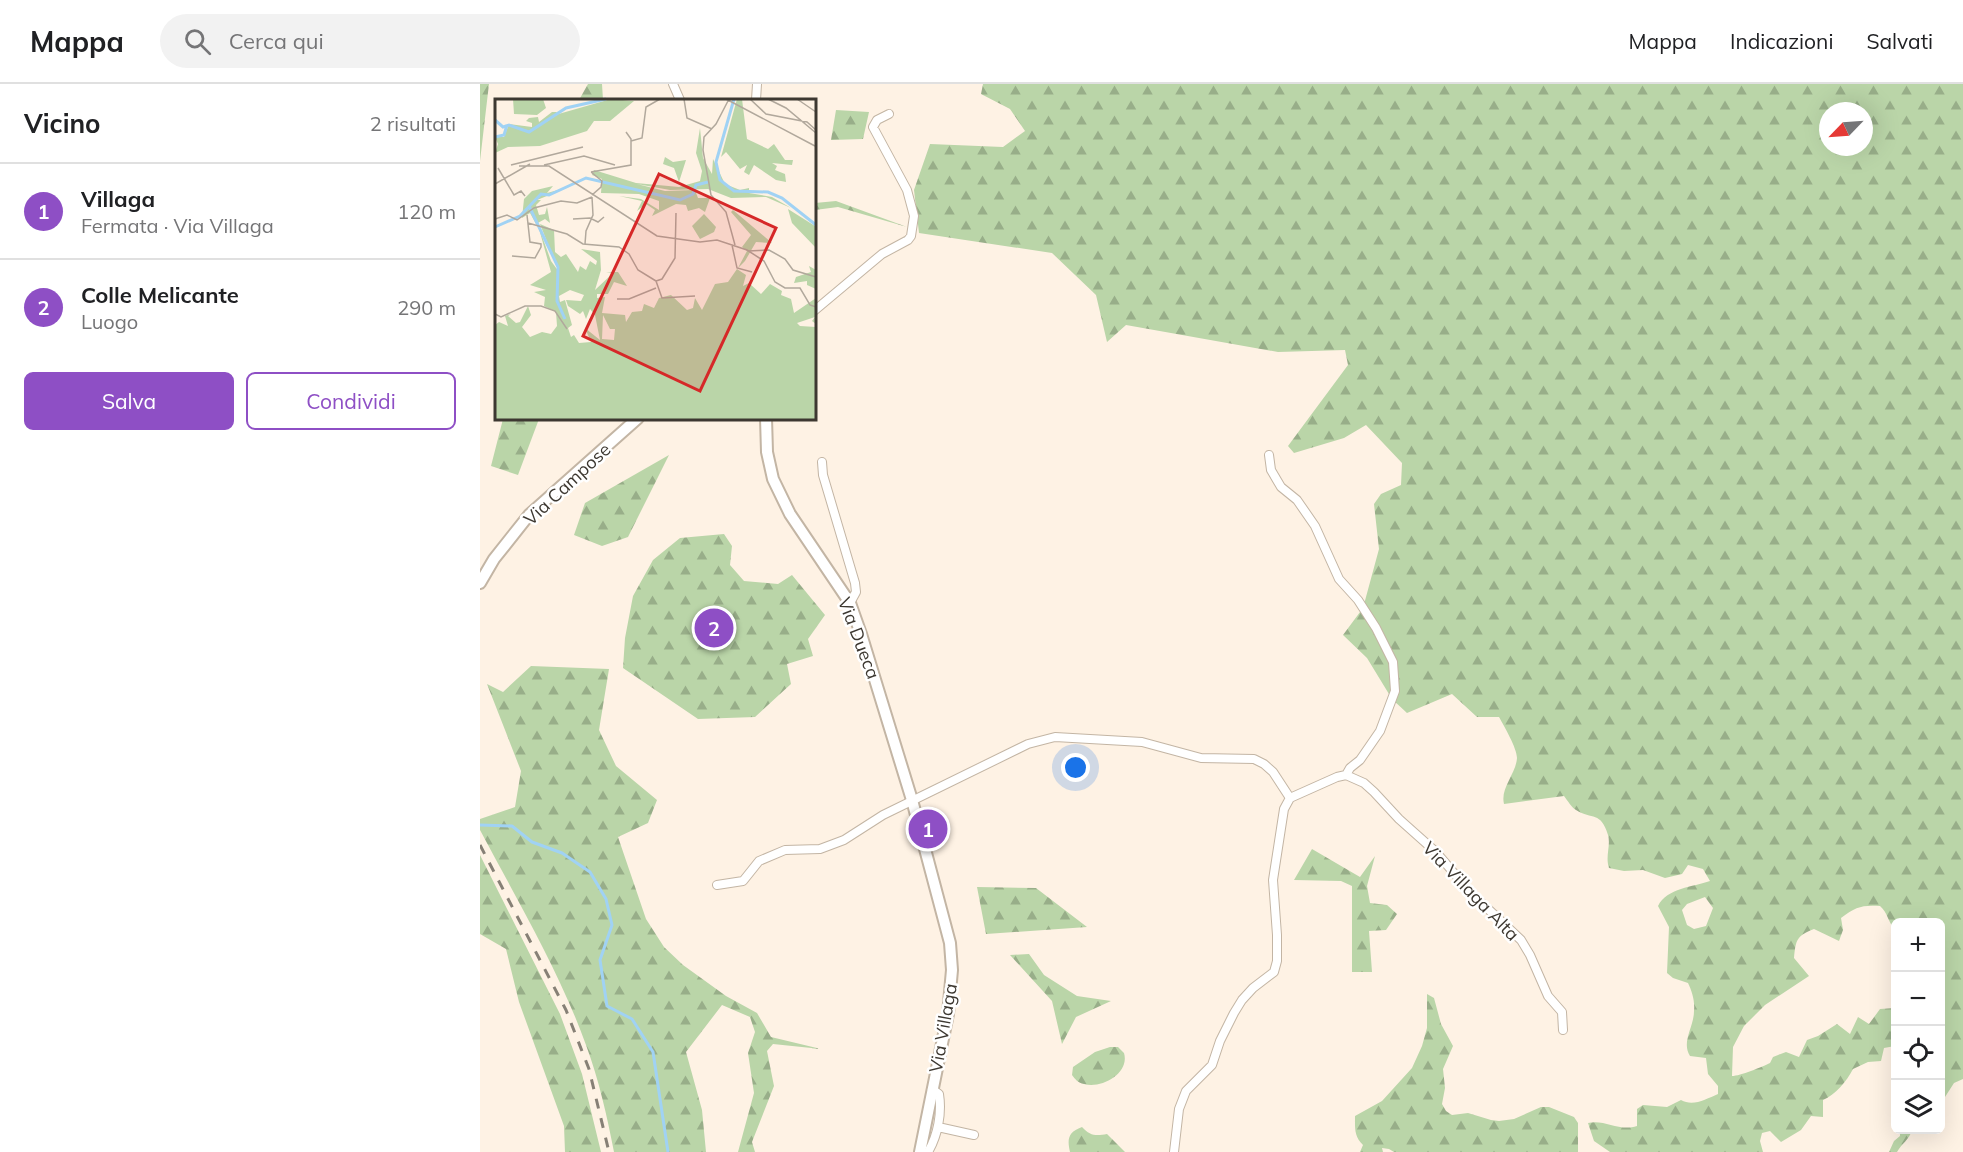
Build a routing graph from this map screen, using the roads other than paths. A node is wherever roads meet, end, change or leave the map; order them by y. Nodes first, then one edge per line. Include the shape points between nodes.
1 (673, 84) edge
2 (757, 84) edge
3 (680, 99) edge
4 (756, 99) edge
5 (889, 114) dead end
6 (816, 309) edge
7 (636, 420) edge
8 (766, 420) edge
9 (1269, 455) dead end
10 (822, 462) dead end
11 (480, 583) edge
12 (850, 603) junction
13 (1346, 775) junction
14 (1290, 798) junction
15 (912, 800) junction
16 (717, 885) dead end
17 (1563, 1030) dead end
18 (932, 1089) junction
19 (938, 1127) junction
20 (974, 1135) dead end
21 (920, 1152) edge
22 (928, 1152) edge
23 (1174, 1152) edge

1 - 3 street
2 - 4 street
5 - 6 street via 873,127 907,190 914,216 911,236 882,254
7 - 11 street, Via Campose via 529,515
8 - 12 street, Via Dueca via 766,453 773,479 790,514
9 - 13 street via 1271,470 1281,487 1315,526 1339,579 1358,600 1393,662 1395,691 1380,731
10 - 12 street via 822,475 855,583 856,592
12 - 15 street, Via Dueca
13 - 14 street
13 - 17 street, Via Villaga Alta via 1374,792 1521,940 1548,996 1562,1012
14 - 15 street via 1273,772 1254,759 1201,758 1142,742 1055,737 1028,744
14 - 23 street via 1284,809 1273,880 1277,934 1274,972 1242,1000 1212,1065 1186,1091 1179,1109
15 - 16 street via 844,840 820,849 785,850 759,861 743,880
15 - 18 street, Via Villaga via 950,943 952,970 948,1014
18 - 19 street via 939,1094
18 - 21 street, Via Villaga
19 - 20 street
19 - 22 street

